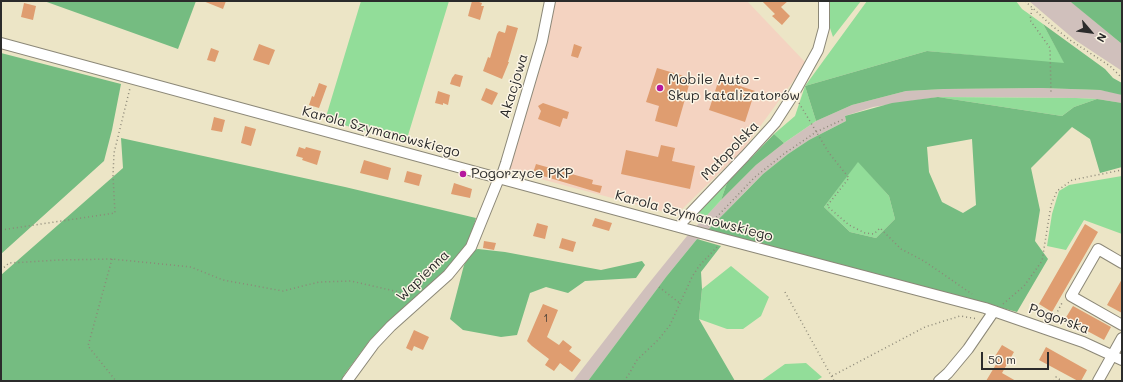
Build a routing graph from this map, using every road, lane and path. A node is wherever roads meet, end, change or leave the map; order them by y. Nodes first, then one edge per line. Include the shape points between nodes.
1 (550, 1) edge
2 (824, 1) edge
3 (1024, 1) edge
4 (1032, 9) junction
5 (1, 43) edge
6 (1122, 78) edge
7 (132, 79) junction
8 (1052, 93) dead end
9 (793, 95) junction
10 (844, 119) dead end
11 (816, 132) junction
12 (1122, 170) edge
13 (499, 178) junction
14 (712, 222) dead end
15 (681, 227) junction
16 (1, 230) edge
17 (722, 239) junction
18 (112, 259) junction
19 (1122, 263) edge
20 (1, 270) edge
21 (659, 287) dead end
22 (785, 292) dead end
23 (1071, 296) junction
24 (422, 298) junction
25 (681, 304) junction
26 (990, 310) junction
27 (988, 320) junction
28 (1052, 321) dead end
29 (1122, 325) edge
30 (1122, 338) edge
31 (1117, 357) edge
32 (832, 376) junction
33 (116, 381) edge
34 (347, 381) edge
35 (624, 381) edge
36 (834, 381) edge
37 (939, 381) edge
38 (1054, 381) edge
39 (1062, 381) edge
40 (1098, 381) edge

1 - 13 street, Akacjowa via 542,41 506,164
2 - 9 street, Małopolska via 824,28 818,50
3 - 4 path
4 - 6 path via 1070,40 1110,66
4 - 8 path via 1030,20 1050,48
5 - 7 street, Karola Szymanowskiego
7 - 13 street, Karola Szymanowskiego
7 - 16 path via 114,153 115,213
9 - 11 path
9 - 15 street, Małopolska via 774,123 682,221
10 - 11 path
11 - 14 path via 760,173
11 - 26 path via 849,178 827,206 849,225 865,233 874,234 880,228 901,249 970,292
12 - 26 path via 1072,180 1057,191 1050,205 1042,261 1024,286
13 - 15 street, Karola Szymanowskiego
13 - 24 street, Wapienna via 471,248 448,275
15 - 17 street, Karola Szymanowskiego
17 - 25 path via 699,266
17 - 26 street, Karola Szymanowskiego
18 - 20 path via 9,263
18 - 24 path via 191,267 223,280 283,291 319,282 351,281
18 - 33 path via 88,346
19 - 23 street via 1098,248
21 - 25 path
22 - 32 path
23 - 28 path via 1066,297
23 - 29 street
24 - 34 street, Wapienna via 374,344
25 - 35 path via 670,325 637,360
26 - 27 street
26 - 31 street, Pogorska via 1069,337
27 - 32 path via 960,316 925,327
27 - 37 street via 968,349
30 - 31 street
31 - 40 street
32 - 36 path
38 - 39 path via 1056,377

